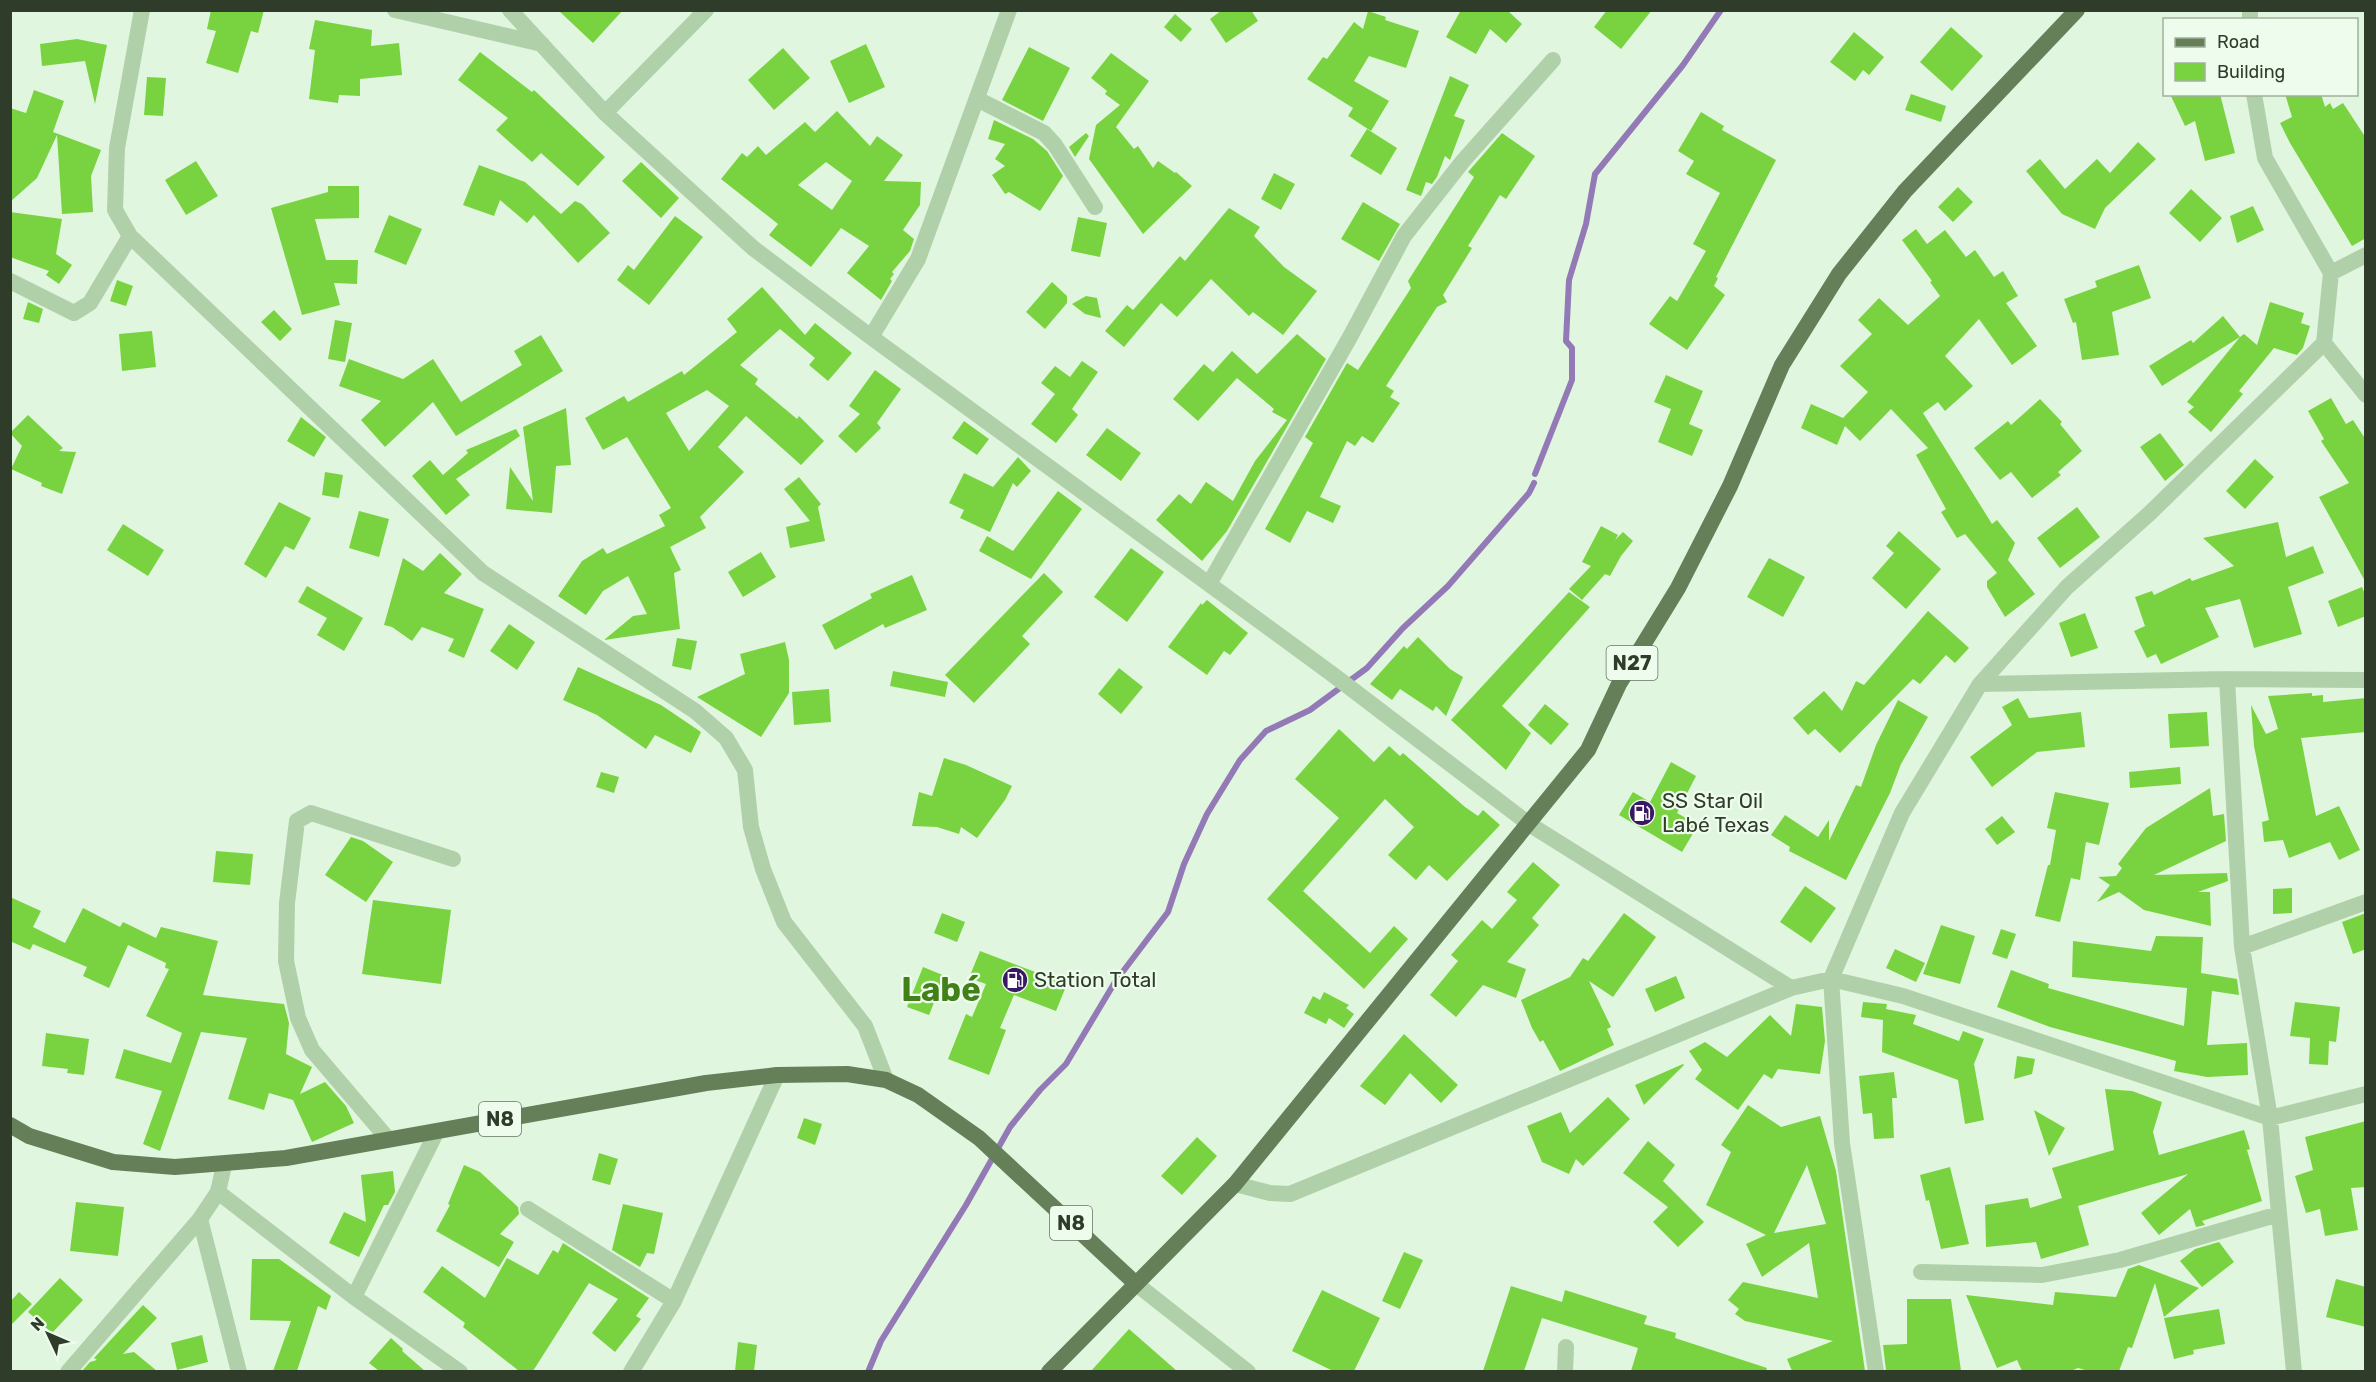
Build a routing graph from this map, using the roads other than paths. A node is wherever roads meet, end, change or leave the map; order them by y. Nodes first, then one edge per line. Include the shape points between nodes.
1 (142, 10) edge
2 (395, 10) edge
3 (510, 10) edge
4 (706, 10) edge
5 (1010, 10) edge
6 (2077, 10) edge
7 (542, 44) junction
8 (1553, 60) dead end
9 (2254, 96) edge
10 (977, 99) junction
11 (605, 113) junction
12 (1095, 207) dead end
13 (130, 236) junction
14 (2366, 255) edge
15 (2331, 273) junction
16 (10, 280) edge
17 (871, 337) junction
18 (2324, 344) junction
19 (2366, 395) edge
20 (1209, 584) junction
21 (2227, 679) junction
22 (2366, 680) edge
23 (1980, 684) junction
24 (1529, 824) junction
25 (453, 859) dead end
26 (2366, 902) edge
27 (2242, 947) junction
28 (1831, 979) junction
29 (1791, 988) junction
30 (777, 1074) junction
31 (886, 1080) junction
32 (2366, 1094) edge
33 (2270, 1118) junction
34 (10, 1125) edge
35 (437, 1131) junction
36 (388, 1139) junction
37 (224, 1165) junction
38 (1235, 1184) junction
39 (218, 1192) junction
40 (528, 1209) dead end
41 (2280, 1214) junction
42 (200, 1219) junction
43 (1921, 1272) dead end
44 (1135, 1283) junction
45 (354, 1297) junction
46 (675, 1301) junction
47 (1566, 1347) dead end
48 (68, 1371) edge
49 (238, 1371) edge
50 (460, 1371) edge
51 (631, 1371) edge
52 (1049, 1371) edge
53 (1248, 1371) edge
54 (1565, 1371) edge
55 (1876, 1371) edge
56 (2294, 1371) edge

1 - 13 street via 117,148 115,210
2 - 7 street
3 - 7 street
4 - 11 street
5 - 10 street
6 - 24 main road, N27 via 1905,191 1839,274 1782,365 1730,486 1678,588 1619,684 1588,750
7 - 11 street
8 - 20 street via 1463,161 1404,236
9 - 15 street via 2265,158
10 - 12 street via 1044,133
10 - 17 street via 918,259
11 - 17 street via 753,248
13 - 16 street via 90,303 74,313
13 - 31 street via 483,573 695,711 726,738 745,770 751,827 784,922 865,1026
14 - 15 street
15 - 18 street
17 - 20 street
18 - 19 street
18 - 23 street via 2150,513 2067,587
20 - 24 street
21 - 22 street
21 - 23 street
21 - 27 street
23 - 28 street via 1902,813
24 - 29 street
24 - 38 main road, N27
25 - 36 street via 311,813 297,821 287,903 286,961 298,1018 312,1050
26 - 27 street
27 - 33 street
28 - 29 street
28 - 33 street via 1903,996
28 - 55 street via 1842,1143
29 - 38 street via 1290,1194
30 - 31 main road, N8 via 847,1074
30 - 35 main road, N8
30 - 46 street
31 - 44 main road, N8 via 918,1095 979,1138
32 - 33 street
33 - 41 street
34 - 37 main road, N8 via 28,1136 113,1162 175,1167
35 - 36 main road, N8
35 - 45 street
36 - 37 main road, N8
37 - 39 street
38 - 44 main road, N27
39 - 42 street
39 - 45 street
40 - 46 street
41 - 43 street via 2120,1260 2042,1275
41 - 56 street
42 - 48 street
42 - 49 street
44 - 52 main road
44 - 53 street
45 - 50 street
46 - 51 street
47 - 54 street

